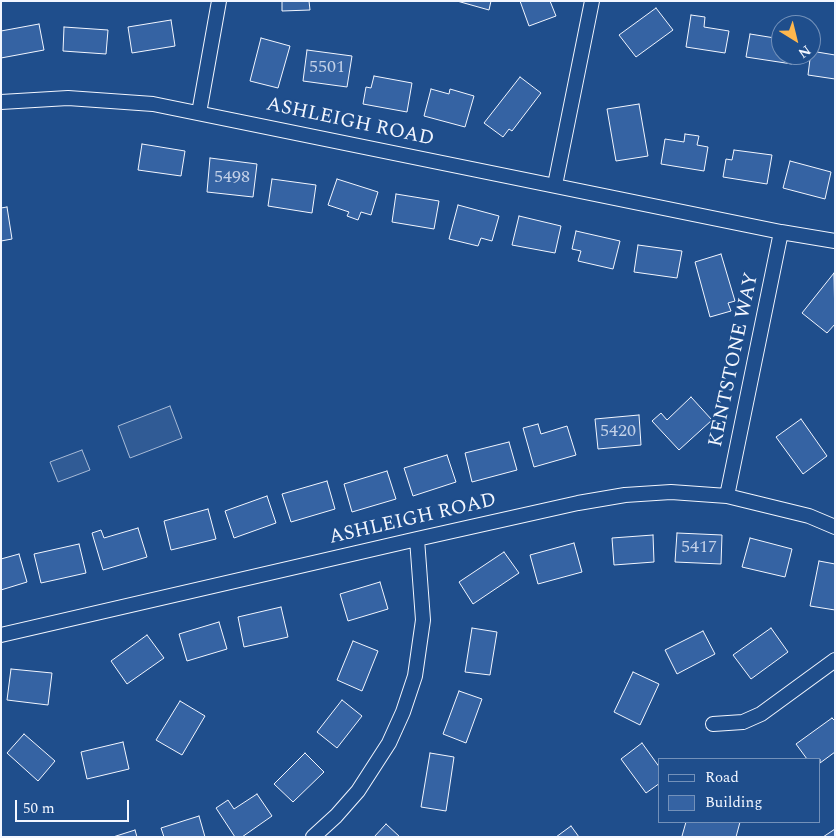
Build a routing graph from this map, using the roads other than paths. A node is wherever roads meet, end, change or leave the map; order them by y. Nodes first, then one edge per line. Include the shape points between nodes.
1 (219, 1) edge
2 (592, 1) edge
3 (1, 102) edge
4 (199, 113) junction
5 (555, 184) junction
6 (781, 232) junction
7 (835, 241) edge
8 (727, 496) junction
9 (835, 527) edge
10 (417, 539) junction
11 (1, 635) edge
12 (835, 660) edge
13 (713, 724) dead end
14 (312, 837) edge

1 - 4 street
2 - 5 street
3 - 4 street, ASHLEIGH ROAD via 103,99
4 - 5 street, ASHLEIGH ROAD
5 - 6 street, ASHLEIGH ROAD
6 - 7 street, ASHLEIGH ROAD
6 - 8 street, KENTSTONE WAY
8 - 9 street, ASHLEIGH ROAD via 801,514
8 - 10 street, ASHLEIGH ROAD via 671,492 625,495
10 - 11 street, ASHLEIGH ROAD
10 - 14 street via 422,578 421,638 415,676 403,712 389,743 358,791
12 - 13 street via 761,714 743,722

